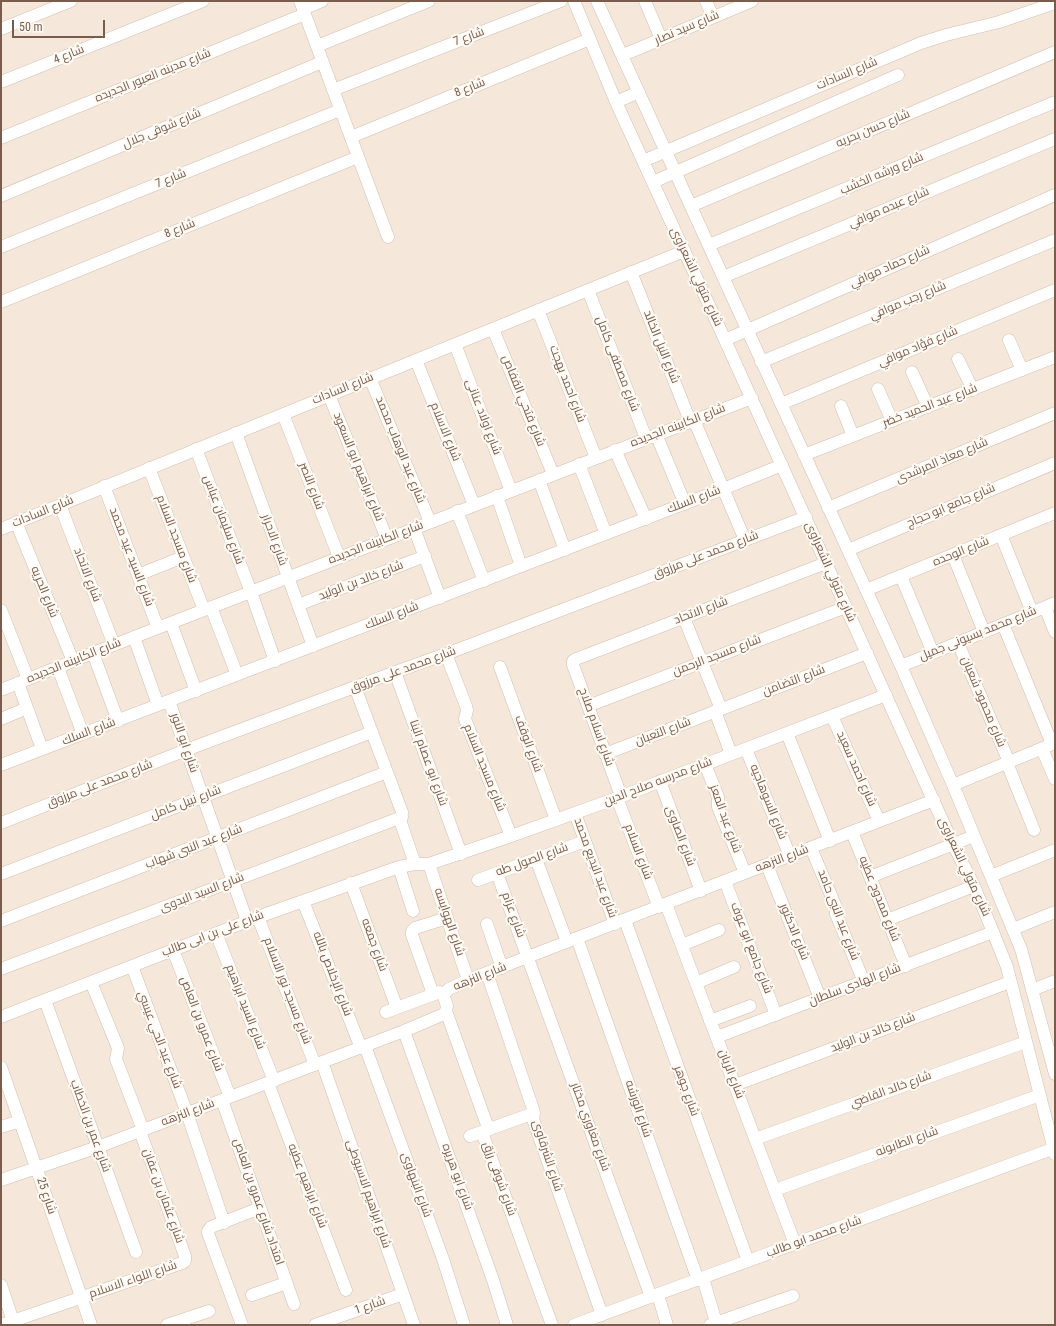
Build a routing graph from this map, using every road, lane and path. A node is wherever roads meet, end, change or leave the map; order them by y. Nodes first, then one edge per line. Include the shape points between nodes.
1 (71, 1) edge
2 (203, 1) edge
3 (322, 1) edge
4 (429, 1) edge
5 (561, 1) edge
6 (574, 1) edge
7 (597, 1) edge
8 (644, 1) edge
9 (706, 1) edge
10 (752, 1) edge
11 (1055, 3) edge
12 (303, 8) edge
13 (713, 17) junction
14 (1, 30) edge
15 (590, 39) junction
16 (661, 39) junction
17 (317, 46) junction
18 (1055, 52) edge
19 (623, 55) junction
20 (322, 62) junction
21 (898, 75) dead end
22 (1, 82) edge
23 (333, 90) junction
24 (639, 92) junction
25 (616, 102) junction
26 (1054, 105) edge
27 (340, 110) junction
28 (351, 137) junction
29 (1, 138) edge
30 (1055, 139) edge
31 (666, 151) junction
32 (358, 157) junction
33 (643, 161) junction
34 (676, 172) junction
35 (653, 182) junction
36 (1055, 195) edge
37 (1, 196) edge
38 (691, 206) junction
39 (388, 237) dead end
40 (1055, 240) edge
41 (709, 246) junction
42 (1, 248) edge
43 (684, 251) junction
44 (631, 272) junction
45 (723, 277) junction
46 (588, 290) junction
47 (1055, 290) edge
48 (1, 302) edge
49 (538, 310) junction
50 (493, 329) junction
51 (747, 330) junction
52 (725, 340) junction
53 (1009, 340) dead end
54 (455, 344) junction
55 (1055, 358) edge
56 (958, 359) dead end
57 (416, 360) junction
58 (761, 362) junction
59 (1022, 370) junction
60 (912, 372) dead end
61 (370, 378) junction
62 (878, 389) dead end
63 (973, 390) junction
64 (329, 395) junction
65 (752, 398) junction
66 (781, 404) junction
67 (842, 406) dead end
68 (928, 407) junction
69 (1055, 413) edge
70 (283, 414) junction
71 (692, 420) junction
72 (892, 421) junction
73 (236, 433) junction
74 (651, 436) junction
75 (854, 436) junction
76 (196, 449) junction
77 (615, 450) junction
78 (804, 455) junction
79 (596, 458) junction
80 (1055, 463) edge
81 (579, 464) junction
82 (782, 465) junction
83 (149, 468) junction
84 (553, 474) junction
85 (539, 480) junction
86 (104, 486) junction
87 (723, 489) junction
88 (511, 491) junction
89 (497, 496) junction
90 (685, 504) junction
91 (60, 505) junction
92 (474, 505) junction
93 (828, 508) junction
94 (457, 511) junction
95 (806, 517) junction
96 (1054, 517) edge
97 (646, 519) junction
98 (16, 522) junction
99 (430, 522) junction
100 (414, 528) junction
101 (1, 529) edge
102 (606, 534) junction
103 (1000, 535) junction
104 (386, 539) junction
105 (745, 540) junction
106 (565, 550) junction
107 (848, 550) junction
108 (953, 555) junction
109 (183, 556) junction
110 (425, 556) junction
111 (339, 558) junction
112 (826, 563) junction
113 (521, 566) junction
114 (138, 575) junction
115 (901, 576) junction
116 (288, 577) junction
117 (484, 581) junction
118 (866, 590) junction
119 (251, 592) junction
120 (440, 598) junction
121 (298, 605) junction
122 (1050, 605) edge
123 (846, 607) junction
124 (207, 608) junction
125 (1, 610) edge
126 (1032, 612) junction
127 (684, 618) junction
128 (171, 623) junction
129 (1002, 624) junction
130 (158, 628) junction
131 (984, 632) junction
132 (1055, 632) edge
133 (134, 637) junction
134 (958, 642) junction
135 (114, 645) junction
136 (313, 646) junction
137 (93, 653) junction
138 (867, 653) junction
139 (933, 653) junction
140 (446, 654) junction
141 (576, 659) joint
142 (73, 661) junction
143 (275, 661) junction
144 (702, 662) junction
145 (901, 666) junction
146 (500, 667) dead end
147 (58, 668) junction
148 (395, 672) junction
149 (237, 675) junction
150 (23, 681) junction
151 (355, 687) junction
152 (1, 690) edge
153 (196, 691) junction
154 (886, 695) junction
155 (163, 703) junction
156 (588, 706) junction
157 (28, 708) junction
158 (718, 710) junction
159 (832, 716) junction
160 (1, 719) edge
161 (118, 721) junction
162 (372, 732) junction
163 (787, 733) junction
164 (83, 734) junction
165 (1050, 745) edge
166 (42, 749) junction
167 (746, 749) junction
168 (186, 750) junction
169 (605, 754) junction
170 (731, 754) junction
171 (1008, 763) junction
172 (704, 764) junction
173 (1, 765) edge
174 (387, 772) junction
175 (1055, 779) edge
176 (660, 781) junction
177 (953, 785) junction
178 (203, 797) junction
179 (619, 797) junction
180 (934, 800) junction
181 (575, 813) junction
182 (402, 817) junction
183 (556, 820) junction
184 (879, 822) junction
185 (1, 823) edge
186 (1034, 830) dead end
187 (852, 832) junction
188 (512, 836) junction
189 (974, 836) junction
190 (217, 838) junction
191 (830, 840) junction
192 (585, 841) junction
193 (953, 844) junction
194 (811, 848) junction
195 (1055, 850) edge
196 (461, 854) junction
197 (790, 856) junction
198 (536, 859) junction
199 (415, 864) junction
200 (429, 864) junction
201 (767, 865) junction
202 (399, 867) junction
203 (497, 873) junction
204 (745, 873) junction
205 (1, 874) edge
206 (991, 876) junction
207 (870, 877) junction
208 (478, 880) dead end
209 (233, 881) junction
210 (725, 881) junction
211 (351, 883) junction
212 (974, 886) junction
213 (701, 891) junction
214 (303, 901) junction
215 (663, 905) junction
216 (413, 911) dead end
217 (1055, 912) edge
218 (258, 916) junction
219 (447, 918) junction
220 (887, 920) junction
221 (247, 921) junction
222 (1, 922) edge
223 (620, 922) junction
224 (487, 924) dead end
225 (1013, 929) junction
226 (719, 930) dead end
227 (993, 932) junction
228 (216, 933) junction
229 (572, 940) junction
230 (682, 945) junction
231 (172, 950) junction
232 (528, 957) junction
233 (132, 966) junction
234 (906, 966) junction
235 (734, 967) dead end
236 (502, 968) junction
237 (1, 969) edge
238 (487, 973) junction
239 (468, 980) junction
240 (1055, 981) edge
241 (91, 982) junction
242 (696, 982) junction
243 (864, 982) junction
244 (1010, 982) junction
245 (1032, 990) junction
246 (439, 994) junction
247 (820, 998) junction
248 (45, 1000) junction
249 (750, 1006) dead end
250 (446, 1011) junction
251 (776, 1015) junction
252 (1, 1017) edge
253 (710, 1020) junction
254 (404, 1031) junction
255 (717, 1037) junction
256 (1026, 1042) junction
257 (1051, 1043) edge
258 (363, 1047) junction
259 (319, 1064) junction
260 (2, 1073) edge
261 (1055, 1074) edge
262 (271, 1082) junction
263 (735, 1085) junction
264 (1040, 1095) junction
265 (226, 1099) junction
266 (187, 1113) junction
267 (534, 1113) junction
268 (20, 1121) junction
269 (1, 1127) edge
270 (487, 1130) junction
271 (141, 1131) junction
272 (470, 1136) dead end
273 (755, 1139) junction
274 (98, 1147) junction
275 (1055, 1150) edge
276 (36, 1168) junction
277 (1, 1180) edge
278 (775, 1190) junction
279 (260, 1208) junction
280 (224, 1223) junction
281 (796, 1244) junction
282 (136, 1252) dead end
283 (185, 1261) joint
284 (748, 1261) junction
285 (701, 1279) junction
286 (286, 1283) junction
287 (1, 1285) edge
288 (346, 1290) dead end
289 (403, 1294) junction
290 (252, 1295) dead end
291 (654, 1296) junction
292 (793, 1296) dead end
293 (81, 1298) junction
294 (294, 1304) dead end
295 (209, 1311) dead end
296 (602, 1315) junction
297 (345, 1320) edge
298 (13, 1321) junction
299 (713, 1324) edge
300 (1, 1325) edge
301 (91, 1325) edge
302 (167, 1325) edge
303 (242, 1325) edge
304 (315, 1325) edge
305 (414, 1325) edge
306 (464, 1325) edge
307 (507, 1325) edge
308 (552, 1325) edge
309 (574, 1325) edge
310 (667, 1325) edge

1 - 14 street
2 - 22 street, شارع 4
3 - 12 street, شارع مدينه العبور الجديده
4 - 17 street
5 - 23 street, شارع 7
6 - 15 street, شارع متولي الشعراوى
7 - 19 street, شارع متولي الشعراوى
8 - 16 street
9 - 13 street
10 - 13 street, شارع سيد نصار
11 - 31 street, شارع السادات via 999,22 921,43
12 - 17 street
12 - 29 street, شارع مدينه العبور الجديده
13 - 16 street, شارع سيد نصار
15 - 25 street, شارع متولي الشعراوى
15 - 28 street, شارع 8
16 - 19 street, شارع سيد نصار
17 - 20 street
18 - 38 street, شارع حسن بحريه
19 - 24 street, شارع متولي الشعراوى
20 - 23 street
20 - 37 street, شارع شوقى جلال
21 - 34 street
23 - 27 street
24 - 25 street
24 - 31 street, شارع متولي الشعراوى
25 - 33 street, شارع متولي الشعراوى
26 - 41 street, شارع ورشه الخشب
27 - 28 street
27 - 42 street, شارع 7
28 - 32 street
30 - 45 street, شارع عبده موافي
31 - 33 street, شارع السادات
31 - 34 street, شارع متولي الشعراوى
32 - 39 street
32 - 48 street, شارع 8
33 - 35 street, شارع متولي الشعراوى
34 - 35 street
34 - 38 street, شارع متولي الشعراوى
35 - 43 street, شارع متولي الشعراوى
36 - 51 street, شارع حماد موافي
38 - 41 street, شارع متولي الشعراوى
40 - 58 street, شارع رجب موافي
41 - 45 street, شارع متولي الشعراوى
43 - 44 street, شارع السادات
43 - 52 street, شارع متولي الشعراوى
44 - 46 street, شارع السادات
44 - 71 street, شارع النيل الخالد
45 - 51 street, شارع متولي الشعراوى
46 - 49 street, شارع السادات
46 - 74 street, شارع مصطفى كامل
47 - 66 street, شارع فؤاد موافي
49 - 50 street, شارع السادات
49 - 79 street, شارع احمد بهجت
50 - 54 street, شارع السادات
50 - 84 street, شارع فتحي القفاص
51 - 52 street, شارع حماد موافي
51 - 58 street, شارع متولي الشعراوى
52 - 65 street, شارع متولي الشعراوى
53 - 59 street
54 - 57 street, شارع السادات
54 - 88 street, شارع اولاد عنانى
55 - 59 street, شارع عبد الحميد خضر
56 - 63 street
57 - 61 street, شارع السادات
57 - 92 street, شارع الاسلام
58 - 66 street, شارع متولي الشعراوى
59 - 63 street, شارع عبد الحميد خضر
60 - 68 street
61 - 64 street, شارع السادات
61 - 99 street, شارع عبد الوهاب محمد
62 - 72 street
63 - 68 street, شارع عبد الحميد خضر
64 - 70 street, شارع السادات
64 - 104 street, شارع ابراهيم ابو السعود
65 - 71 street, شارع الكابينه الجديده
65 - 82 street, شارع متولي الشعراوى
66 - 78 street, شارع متولي الشعراوى
67 - 75 street
68 - 72 street, شارع عبد الحميد خضر
69 - 93 street, شارع معاذ المرشدى
70 - 73 street, شارع السادات
70 - 111 street, شارع النصر
71 - 74 street, شارع الكابينه الجديده
71 - 87 street, شارع النيل الخالد
72 - 75 street, شارع عبد الحميد خضر
73 - 76 street, شارع السادات
73 - 116 street, شارع الاحرار
74 - 77 street, شارع الكابينه الجديده
74 - 90 street, شارع مصطفى كامل
75 - 78 street, شارع عبد الحميد خضر
76 - 83 street, شارع السادات
76 - 119 street, شارع سليمان عباس
77 - 79 street, شارع الكابينه الجديده
77 - 97 street
78 - 93 street, شارع متولي الشعراوى
79 - 81 street, شارع الكابينه الجديده
80 - 107 street, شارع جامع ابو حجاج
81 - 84 street, شارع الكابينه الجديده
81 - 102 street
82 - 87 street, شارع السلك
82 - 95 street, شارع متولي الشعراوى
83 - 86 street, شارع السادات
83 - 109 street, شارع مسجد السلام
84 - 85 street, شارع الكابينه الجديده
85 - 88 street, شارع الكابينه الجديده
85 - 106 street
86 - 91 street, شارع السادات
86 - 114 street, شارع السيد عيد محمد
87 - 90 street, شارع السلك
87 - 105 street, شارع النيل الخالد
88 - 89 street, شارع الكابينه الجديده
89 - 92 street, شارع الكابينه الجديده
89 - 113 street
90 - 97 street, شارع السلك
91 - 98 street, شارع السادات
91 - 135 street, شارع الاتحاد
92 - 94 street, شارع الكابينه الجديده
93 - 107 street, شارع متولي الشعراوى
94 - 99 street, شارع الكابينه الجديده
94 - 117 street
95 - 105 street, شارع محمد على مرزوق
95 - 112 street, شارع متولي الشعراوى
96 - 103 street, شارع الوحده
97 - 102 street, شارع السلك
98 - 101 street, شارع السادات
98 - 142 street, شارع الحريه
99 - 100 street, شارع الكابينه الجديده
100 - 104 street, شارع الكابينه الجديده
100 - 110 street
102 - 106 street, شارع السلك
103 - 108 street, شارع الوحده
103 - 126 street
104 - 111 street, شارع الكابينه الجديده
105 - 140 street, شارع محمد على مرزوق
106 - 113 street, شارع السلك
107 - 118 street, شارع متولي الشعراوى
108 - 115 street, شارع الوحده
108 - 131 street
109 - 114 street
109 - 124 street, شارع مسجد السلام
110 - 120 street
110 - 121 street, شارع خالد بن الوليد
111 - 116 street, شارع الكابينه الجديده
112 - 123 street, شارع متولي الشعراوى
112 - 127 street, شارع الاتحاد
113 - 117 street, شارع السلك
114 - 130 street, شارع السيد عيد محمد
115 - 118 street, شارع الوحده
115 - 139 street
116 - 119 street, شارع الكابينه الجديده
116 - 121 street, شارع الاحرار
117 - 120 street, شارع السلك
118 - 145 street, شارع متولي الشعراوى
119 - 124 street, شارع الكابينه الجديده
119 - 143 street, شارع سليمان عباس
120 - 136 street, شارع السلك
121 - 136 street, شارع الاحرار
122 - 126 street, شارع محمد بسيونى جميل
122 - 132 street
123 - 138 street, شارع متولي الشعراوى
123 - 144 street, شارع مسجد الرحمن
124 - 128 street, شارع الكابينه الجديده
124 - 149 street, شارع مسجد السلام
125 - 150 street
126 - 129 street, شارع محمد بسيونى جميل
127 - 141 street, شارع الاتحاد
127 - 144 street
128 - 130 street, شارع الكابينه الجديده
128 - 153 street
129 - 131 street, شارع محمد بسيونى جميل
129 - 165 street
130 - 133 street, شارع الكابينه الجديده
131 - 134 street, شارع محمد بسيونى جميل
133 - 135 street, شارع الكابينه الجديده
133 - 155 street, شارع ابو النور
134 - 139 street, شارع محمد بسيونى جميل
134 - 171 street, شارع محمود شعبان
135 - 137 street, شارع الكابينه الجديده
136 - 143 street, شارع السلك
137 - 142 street, شارع الكابينه الجديده
137 - 161 street
138 - 154 street, شارع متولي الشعراوى
138 - 158 street, شارع التضامن
139 - 145 street, شارع محمد بسيونى جميل
140 - 148 street, شارع محمد على مرزوق
140 - 188 street, شارع مسجد السلام via 466,706 465,719
141 - 156 street, شارع اسلام صلاح via 573,666
142 - 147 street, شارع الكابينه الجديده
143 - 149 street, شارع السلك
144 - 156 street, شارع مسجد الرحمن
144 - 158 street
145 - 177 street, شارع متولي الشعراوى
146 - 183 street, شارع الوقف
147 - 150 street, شارع الكابينه الجديده
147 - 164 street
148 - 151 street, شارع محمد على مرزوق
148 - 196 street, شارع ابو عصام البنا
149 - 153 street, شارع السلك
150 - 152 street, شارع الكابينه الجديده
150 - 157 street
151 - 162 street
151 - 168 street, شارع محمد على مرزوق
153 - 155 street, شارع السلك
154 - 159 street, شارع مدرسه صلاح الدين
154 - 180 street, شارع متولي الشعراوى
155 - 161 street, شارع السلك
155 - 168 street, شارع ابو النور
156 - 169 street, شارع اسلام صلاح
157 - 160 street
157 - 166 street
158 - 169 street, شارع التعبان
158 - 170 street
159 - 163 street, شارع مدرسه صلاح الدين
159 - 184 street, شارع احمد سعيد
161 - 164 street, شارع السلك
162 - 174 street
162 - 178 street, شارع نبيل كامل
163 - 167 street, شارع مدرسه صلاح الدين
163 - 191 street
164 - 166 street, شارع السلك
165 - 171 street
165 - 175 street
166 - 173 street, شارع السلك
167 - 170 street, شارع مدرسه صلاح الدين
167 - 197 street, شارع السوهاجيه
168 - 178 street, شارع ابو النور
168 - 185 street, شارع محمد على مرزوق
169 - 179 street, شارع اسلام صلاح
170 - 172 street, شارع مدرسه صلاح الدين
171 - 177 street
171 - 186 street, شارع محمود شعبان
172 - 176 street, شارع مدرسه صلاح الدين
172 - 204 street, شارع عبد المعز via 718,797 718,807
174 - 182 street
174 - 190 street, شارع عبد النبى شهاب
176 - 179 street, شارع مدرسه صلاح الدين
176 - 213 street, شارع الصاوى
177 - 189 street, شارع متولي الشعراوى
178 - 190 street, شارع ابو النور
178 - 205 street, شارع نبيل كامل
179 - 181 street, شارع مدرسه صلاح الدين
179 - 215 street, شارع السلام
180 - 184 street, شارع النزهه
180 - 193 street, شارع متولي الشعراوى
181 - 183 street, شارع مدرسه صلاح الدين
181 - 192 street, شارع عبد البديع محمد
182 - 199 street via 401,823
182 - 209 street, شارع السيد البدوى
183 - 188 street, شارع مدرسه صلاح الدين
184 - 187 street, شارع النزهه
187 - 191 street, شارع النزهه
187 - 207 street, شارع ممدوح عطيه
188 - 196 street, شارع مدرسه صلاح الدين
189 - 193 street
189 - 206 street, شارع متولي الشعراوى
190 - 209 street, شارع ابو النور
190 - 222 street, شارع عبد النبى شهاب
191 - 194 street, شارع النزهه
192 - 198 street, شارع الصول طه
192 - 223 street, شارع عبد البديع محمد
193 - 207 street
193 - 212 street, شارع متولي الشعراوى
194 - 197 street, شارع النزهه
194 - 243 street, شارع عبد النبى حامد
195 - 206 street
196 - 200 street, شارع مدرسه صلاح الدين
197 - 201 street, شارع النزهه
198 - 203 street, شارع الصول طه
198 - 229 street, شارع الورشه
199 - 200 street, شارع على بن ابى طالب
199 - 202 street, شارع على بن ابى طالب
200 - 219 street, شارع الهوايسه
201 - 204 street, شارع النزهه
201 - 247 street, شارع الدكتور
202 - 211 street, شارع على بن ابى طالب
202 - 216 street
203 - 208 street, شارع الصول طه
203 - 232 street, شارع عزام
204 - 210 street, شارع النزهه
206 - 225 street, شارع متولي الشعراوى
207 - 220 street, شارع ممدوح عطيه
209 - 221 street, شارع ابو النور
209 - 237 street, شارع السيد البدوى
210 - 213 street, شارع النزهه
210 - 251 street, شارع جامع ابو عوف
211 - 214 street, شارع على بن ابى طالب
211 - 246 street, شارع جمعه via 391,1010
212 - 220 street
212 - 227 street, شارع متولي الشعراوى
213 - 215 street, شارع النزهه
214 - 218 street, شارع على بن ابى طالب
214 - 258 street, شارع الإخلاص بالله
215 - 223 street, شارع النزهه
215 - 230 street, شارع الريان
217 - 225 street
218 - 221 street, شارع على بن ابى طالب
218 - 259 street, شارع مسجد نور الاسلام
219 - 239 street, شارع الهوايسه
219 - 246 street via 412,931
220 - 234 street, شارع ممدوح عطيه
221 - 228 street, شارع على بن ابى طالب
223 - 229 street, شارع النزهه
223 - 284 street, شارع جوهر
224 - 236 street
225 - 245 street, شارع متولي الشعراوى
226 - 230 street
227 - 234 street, شارع الهادى سلطان
227 - 244 street, شارع متولي الشعراوى
228 - 231 street, شارع على بن ابى طالب
228 - 262 street, شارع السيد ابراهيم
229 - 232 street, شارع النزهه
229 - 285 street, شارع الورشه
230 - 242 street, شارع الريان
231 - 233 street, شارع على بن ابى طالب
231 - 265 street, شارع عمرو بن العاص
232 - 236 street, شارع النزهه
232 - 291 street, شارع مغاوري مختار
233 - 241 street, شارع على بن ابى طالب
233 - 266 street, شارع عبد الحي عيسي
234 - 243 street, شارع الهادى سلطان
235 - 242 street
236 - 238 street, شارع النزهه
238 - 239 street, شارع النزهه
238 - 267 street, شارع الشرقاوى
239 - 246 street, شارع النزهه
240 - 245 street
241 - 248 street, شارع على بن ابى طالب
241 - 271 street, شارع عثمان بن عفان via 118,1048 116,1059
242 - 253 street, شارع الريان
243 - 247 street, شارع الهادى سلطان
244 - 256 street, شارع متولي الشعراوى
244 - 263 street, شارع خالد بن الوليد
245 - 257 street, شارع متولي الشعراوى
246 - 250 street, شارع النزهه via 444,997
247 - 251 street, شارع الهادى سلطان
248 - 252 street, شارع على بن ابى طالب
248 - 274 street, شارع عمر بن الخطاب
249 - 253 street
250 - 254 street, شارع النزهه
250 - 270 street, شارع شوقى رزق
251 - 255 street, شارع الهادى سلطان
253 - 255 street, شارع الريان
254 - 258 street, شارع النزهه
254 - 307 street, شارع ابو هريره
255 - 263 street, شارع الريان
256 - 264 street, شارع متولي الشعراوى
256 - 273 street, شارع خالد القاضي
257 - 261 street, شارع متولي الشعراوى
258 - 259 street, شارع النزهه
258 - 306 street, شارع البنهاوى via 443,1259
259 - 262 street, شارع النزهه
259 - 289 street, شارع ابراهيم الاسيوطى
260 - 268 street, شارع 25
262 - 265 street, شارع النزهه
262 - 288 street, شارع ابراهيم عطيه
263 - 273 street, شارع الريان
264 - 275 street, شارع متولي الشعراوى
264 - 278 street, شارع الطابونه
265 - 266 street, شارع النزهه
265 - 279 street, امتداد شارع عمرو بن العاص
266 - 271 street, شارع النزهه
266 - 280 street, شارع عبد الحي عيسي
267 - 270 street
267 - 296 street, شارع الشرقاوى via 533,1119
268 - 269 street
268 - 276 street, شارع 25
270 - 272 street
270 - 308 street, شارع شوقى رزق via 483,1135
271 - 274 street, شارع النزهه
271 - 283 street, شارع عثمان بن عفان
273 - 278 street, شارع الريان
274 - 276 street, شارع النزهه
274 - 282 street, شارع عمر بن الخطاب
275 - 281 street, شارع محمد ابو طالب
276 - 277 street, شارع النزهه
276 - 293 street, شارع 25
278 - 281 street, شارع الريان
279 - 280 street
279 - 286 street, امتداد شارع عمرو بن العاص
280 - 303 street via 211,1228 208,1234
281 - 284 street, شارع محمد ابو طالب
283 - 293 street, شارع اللواء الاسلام
284 - 285 street, شارع محمد ابو طالب
285 - 291 street, شارع محمد ابو طالب
285 - 299 street, شارع الورشه via 715,1319
286 - 290 street
286 - 294 street, امتداد شارع عمرو بن العاص
287 - 298 street
289 - 297 street, شارع 1
289 - 305 street, شارع ابراهيم الاسيوطى
291 - 296 street, شارع محمد ابو طالب
291 - 310 street, شارع مغاوري مختار
292 - 299 street
293 - 298 street, شارع اللواء الاسلام
293 - 301 street, شارع 25
295 - 302 street
296 - 309 street, شارع محمد ابو طالب
297 - 304 street, شارع 1
298 - 300 street, شارع اللواء الاسلام

